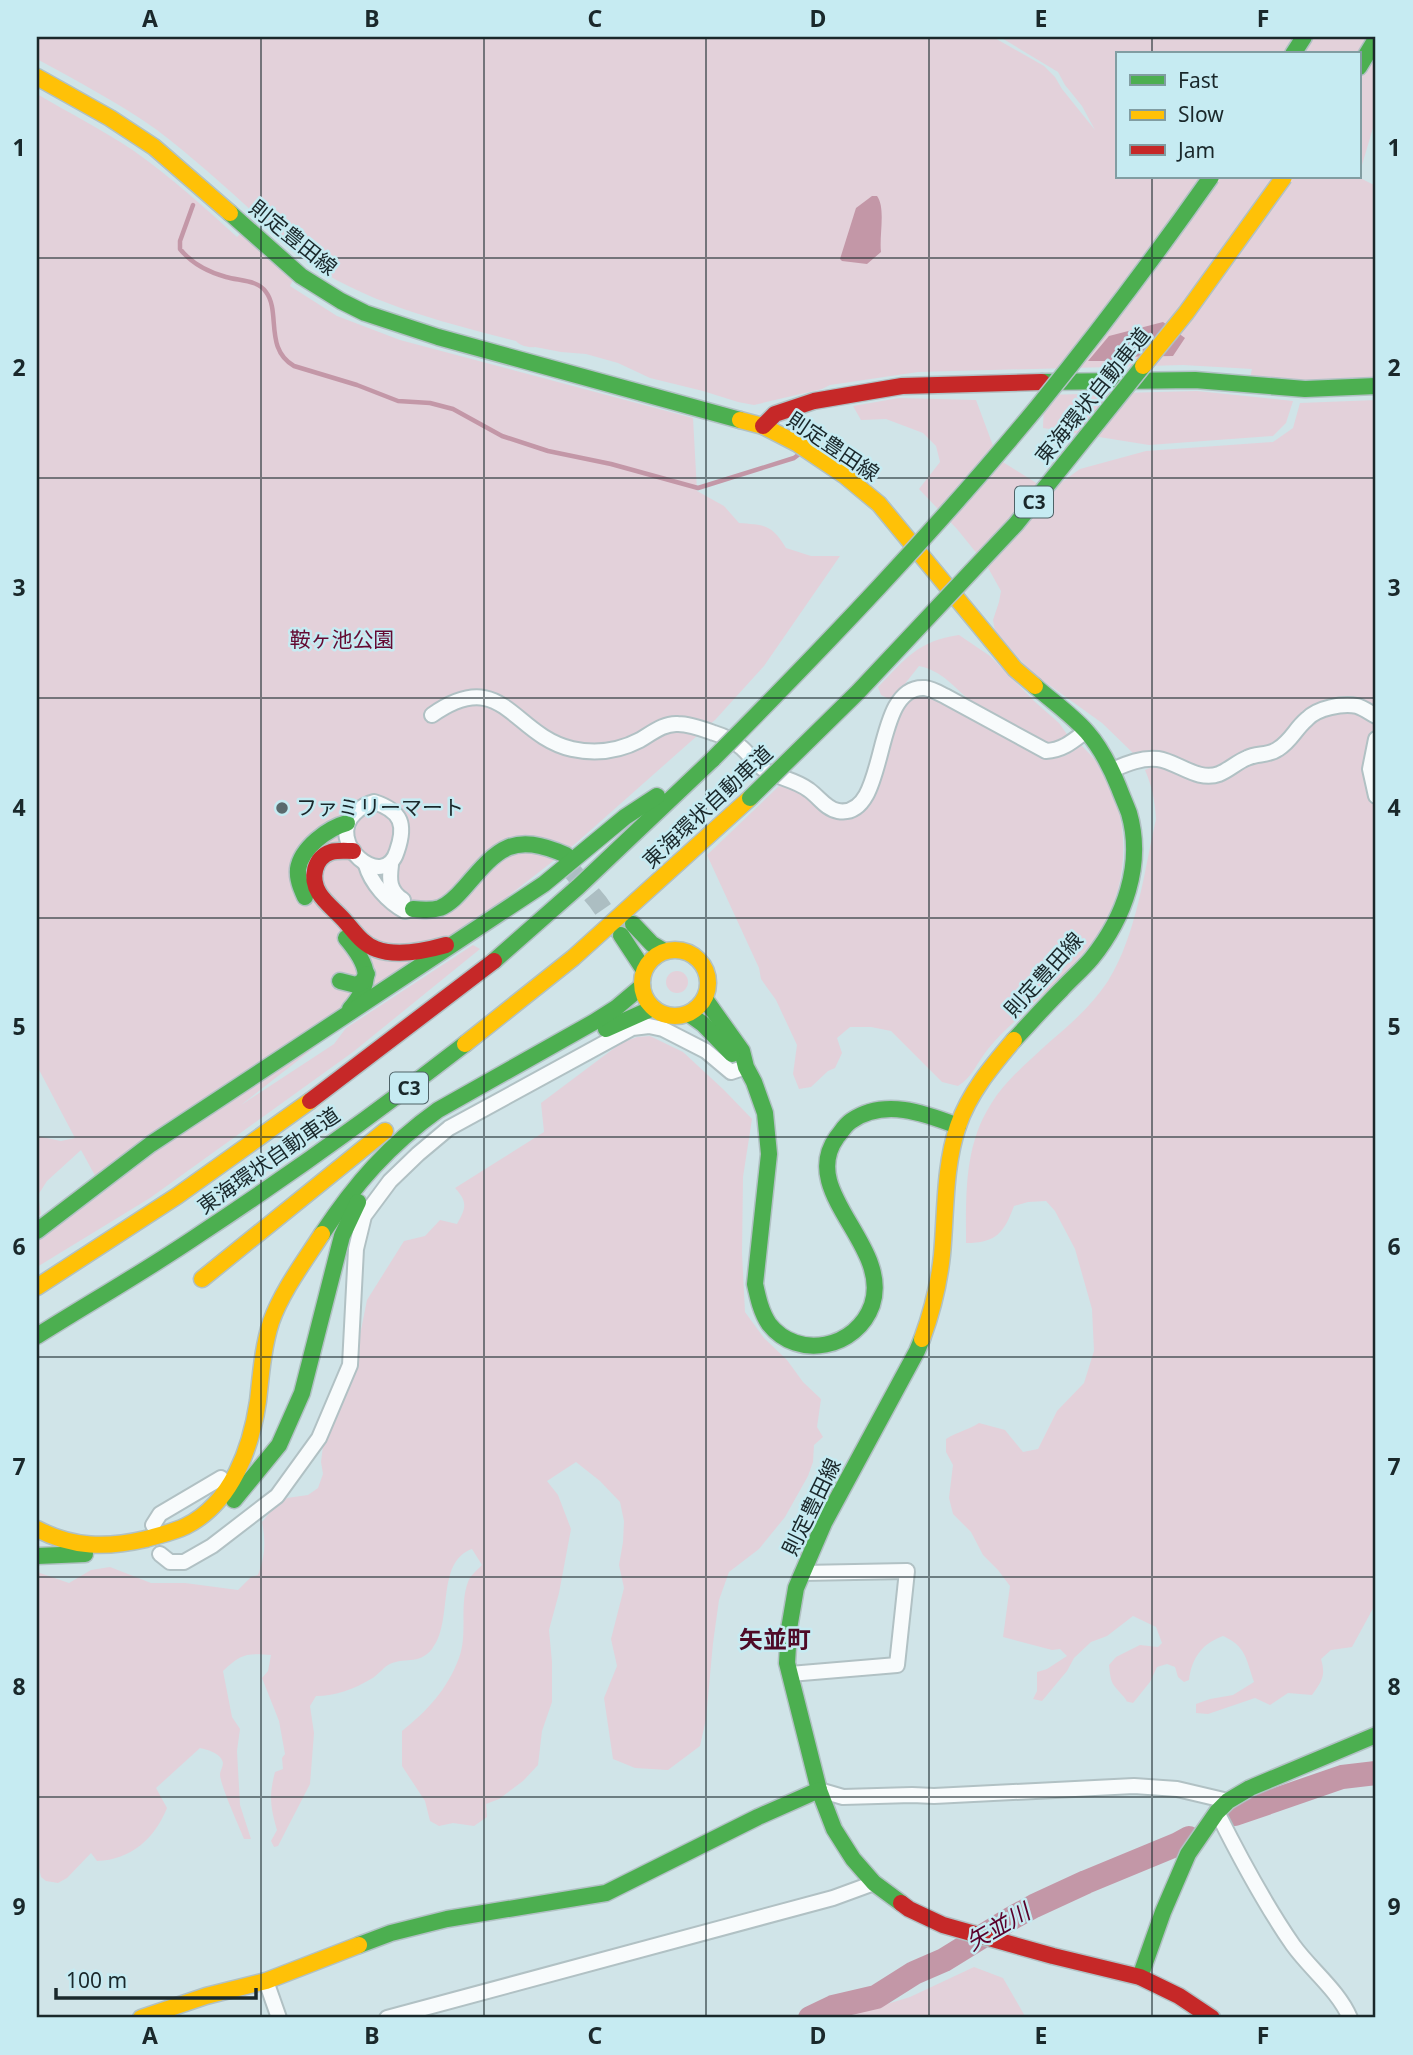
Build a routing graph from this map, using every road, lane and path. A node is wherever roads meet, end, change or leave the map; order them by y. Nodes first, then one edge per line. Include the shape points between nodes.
1 (1304, 37) edge
2 (1376, 39) edge
3 (1294, 52) edge
4 (1360, 65) edge
5 (37, 77) edge
6 (1210, 178) edge
7 (1283, 178) edge
8 (1376, 386) edge
9 (763, 426) junction
10 (432, 715) dead end
11 (1376, 716) edge
12 (1086, 731) junction
13 (1376, 739) edge
14 (713, 759) junction
15 (1112, 770) junction
16 (1376, 796) edge
17 (347, 823) junction
18 (353, 851) junction
19 (563, 857) tunnel mouth
20 (366, 865) junction
21 (391, 865) junction
22 (413, 909) junction
23 (479, 929) junction
24 (664, 951) junction
25 (573, 958) junction
26 (367, 974) junction
27 (643, 978) junction
28 (340, 981) dead end
29 (705, 999) junction
30 (653, 1008) junction
31 (689, 1014) junction
32 (340, 1020) junction
33 (746, 1067) junction
34 (433, 1089) dead end
35 (392, 1125) dead end
36 (957, 1126) junction
37 (37, 1231) edge
38 (202, 1279) dead end
39 (37, 1287) edge
40 (37, 1336) edge
41 (221, 1478) dead end
42 (153, 1525) dead end
43 (37, 1529) edge
44 (160, 1555) dead end
45 (37, 1556) edge
46 (802, 1573) junction
47 (790, 1674) junction
48 (1376, 1735) edge
49 (819, 1790) junction
50 (1222, 1807) junction
51 (874, 1883) junction
52 (1140, 1977) junction
53 (266, 1981) junction
54 (141, 2018) edge
55 (279, 2018) edge
56 (387, 2018) edge
57 (1212, 2018) edge
58 (1350, 2018) edge

1 - 3 main road
2 - 4 main road
5 - 9 main road, 則定豊田線 via 154,147 301,276 365,313 438,338
6 - 14 main road, 東海環状自動車道 / C3, bridge via 1062,377 971,487 820,652
7 - 25 main road, 東海環状自動車道 / C3, bridge via 1186,313 1016,524 858,692 750,798
8 - 9 main road via 1305,389 1208,381 1094,380 902,386 814,401 775,414
9 - 12 main road, 則定豊田線 via 798,444 879,504 1015,669
10 - 12 street via 459,699 482,698 505,705 554,743 600,751 617,749 677,723 693,726 728,738 763,770 808,789 836,811 856,807 868,791 895,709 918,688 929,688 1046,751 1066,747
11 - 15 street via 1359,706 1312,714 1277,750 1245,758 1218,775 1193,773 1159,759 1137,760
12 - 15 main road, 則定豊田線
13 - 16 street via 1370,769
14 - 23 main road via 625,817 544,884
14 - 39 main road, 東海環状自動車道 / C3 via 493,962 340,1081
15 - 36 main road, 則定豊田線 via 1133,838 1130,886 1122,911 1091,959 998,1059
17 - 18 street via 346,837
17 - 21 street via 366,804 374,802 392,810 402,826
17 - 26 main road via 339,824 302,855 297,875 305,897 359,952
18 - 20 street
18 - 23 main road via 333,852 320,860 313,884 368,944 387,951 429,949 456,942
19 - 22 main road via 544,845 511,845 495,853 442,908
20 - 21 street
20 - 22 street via 390,900 405,911
21 - 22 street via 394,893
23 - 32 main road
24 - 27 main road
24 - 27 main road via 627,930
24 - 29 main road via 684,950 701,961 709,979
25 - 34 main road
25 - 40 main road, 東海環状自動車道 / C3 via 401,1094 292,1172
26 - 28 main road via 359,985
26 - 32 main road via 362,994
27 - 30 main road via 644,994
27 - 43 main road via 616,1008 417,1124 361,1178 277,1307 265,1341 251,1440 239,1470 203,1515 172,1532 103,1546 65,1542
29 - 31 main road
29 - 33 main road via 742,1051
30 - 31 main road via 670,1016
30 - 45 main road via 597,1034 440,1123 369,1185 342,1236 309,1368 293,1412 278,1445 229,1506 208,1524 150,1545
31 - 33 main road
32 - 37 main road via 151,1144
33 - 36 main road via 765,1113 769,1154 755,1284 758,1300 764,1318 776,1332 808,1347 851,1336 870,1313 876,1289 873,1266 832,1193 828,1175 831,1145 841,1130 854,1117 887,1108
33 - 44 street via 731,1072 706,1051 663,1029 632,1028 449,1128 428,1145 390,1181 364,1216 356,1249 350,1366 319,1438 278,1496 212,1546 184,1562 170,1562
35 - 38 main road
36 - 46 main road, 則定豊田線 via 947,1173 938,1283 925,1329
41 - 42 street via 160,1514
46 - 47 main road, 則定豊田線 via 789,1629
46 - 47 street via 907,1571 897,1665
47 - 49 main road, 則定豊田線
48 - 50 main road via 1250,1788
49 - 50 street via 843,1797 934,1796 1134,1786 1177,1789
49 - 51 main road, 則定豊田線 via 834,1829
49 - 53 main road via 606,1893 391,1933
50 - 52 main road via 1188,1854
50 - 58 street via 1253,1883
51 - 52 main road, 則定豊田線 via 909,1909 943,1925
51 - 56 street via 833,1898
52 - 57 main road, 則定豊田線
53 - 54 main road
53 - 55 street

